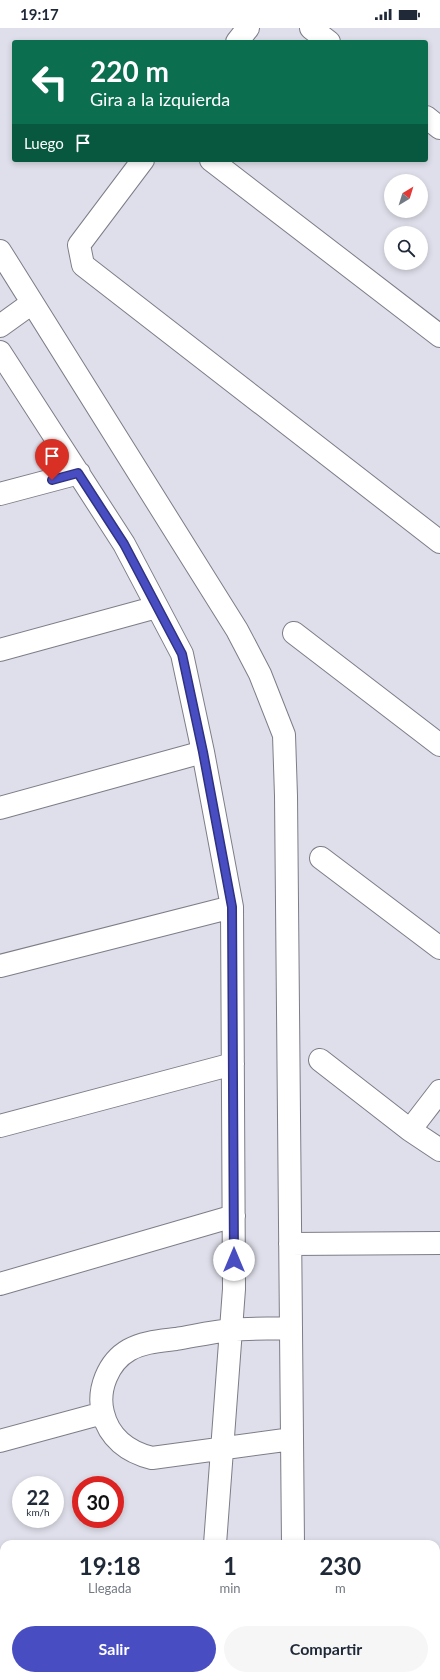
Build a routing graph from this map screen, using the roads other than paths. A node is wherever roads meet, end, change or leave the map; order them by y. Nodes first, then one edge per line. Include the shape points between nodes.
1 (248, 28) edge
2 (311, 28) edge
3 (239, 40) edge
4 (326, 40) edge
5 (428, 119) edge
6 (440, 128) edge
7 (141, 162) edge
8 (214, 162) edge
9 (0, 251) edge
10 (32, 303) junction
11 (0, 326) edge
12 (440, 336) edge
13 (0, 352) edge
14 (78, 473) junction
15 (0, 494) edge
16 (440, 542) edge
17 (157, 607) junction
18 (294, 633) dead end
19 (0, 650) edge
20 (440, 745) edge
21 (203, 752) junction
22 (0, 808) edge
23 (321, 858) dead end
24 (232, 907) junction
25 (440, 948) edge
26 (0, 966) edge
27 (320, 1060) dead end
28 (233, 1064) junction
29 (440, 1092) edge
30 (0, 1126) edge
31 (410, 1130) junction
32 (440, 1150) edge
33 (234, 1216) junction
34 (440, 1243) edge
35 (290, 1244) junction
36 (0, 1284) edge
37 (291, 1328) junction
38 (231, 1330) junction
39 (103, 1413) junction
40 (292, 1439) junction
41 (0, 1441) edge
42 (222, 1449) junction
43 (209, 1540) edge
44 (292, 1540) edge

1 - 3 street
2 - 4 street
5 - 6 street
7 - 16 street via 79,245 83,265
8 - 12 street
9 - 10 street
10 - 11 street
10 - 35 street via 237,630 260,674 284,735
13 - 14 street
14 - 15 street
14 - 17 street via 124,544
17 - 19 street
17 - 21 street via 182,654
18 - 20 street
21 - 22 street
21 - 24 street
23 - 25 street
24 - 26 street
24 - 28 street
27 - 31 street
28 - 30 street
28 - 33 street
29 - 31 street
31 - 32 street
33 - 36 street
33 - 38 street
34 - 35 street
35 - 37 street
37 - 38 street
37 - 40 street
38 - 39 street via 142,1344 129,1350 108,1372 101,1400
38 - 42 street
39 - 41 street
39 - 42 street via 116,1438 138,1454 152,1458
40 - 42 street
40 - 44 street
42 - 43 street

